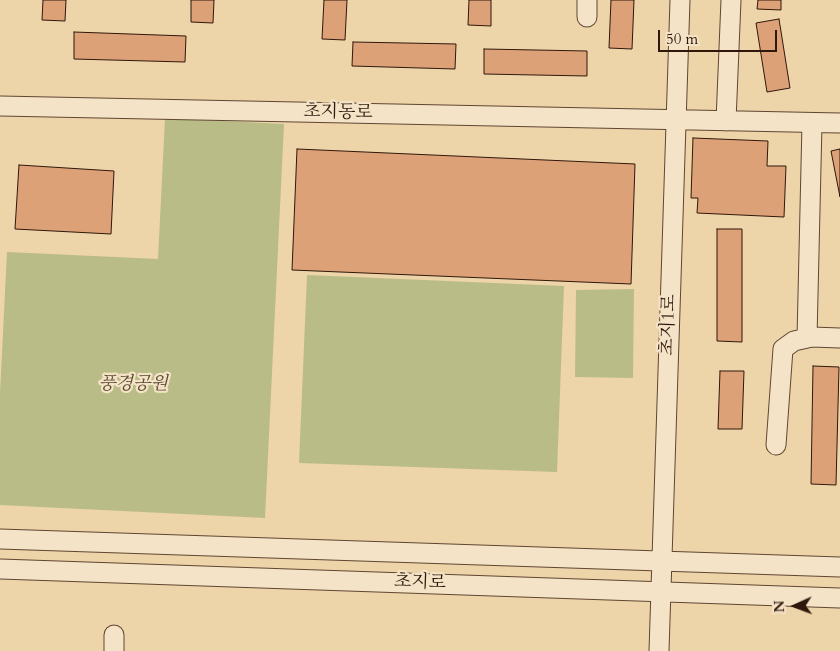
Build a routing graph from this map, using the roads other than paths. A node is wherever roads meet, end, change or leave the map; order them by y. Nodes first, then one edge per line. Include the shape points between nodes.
1 (680, 0) edge
2 (731, 0) edge
3 (0, 106) edge
4 (676, 120) junction
5 (726, 121) junction
6 (812, 123) junction
7 (840, 123) edge
8 (807, 338) junction
9 (840, 338) edge
10 (776, 445) dead end
11 (0, 539) edge
12 (662, 560) junction
13 (840, 567) edge
14 (0, 569) edge
15 (661, 592) junction
16 (840, 598) edge
17 (659, 651) edge

1 - 4 street, 초지1로
2 - 5 street
3 - 4 street, 초지동로
4 - 5 street, 초지동로
4 - 12 street, 초지1로
5 - 6 street, 초지동로
6 - 7 street, 초지동로
6 - 8 street
8 - 9 street
8 - 10 street via 794,341 783,349
11 - 12 street, 초지로
12 - 13 street, 초지로
12 - 15 street, 초지1로
14 - 15 street, 초지로
15 - 16 street, 초지로
15 - 17 street, 초지1로

